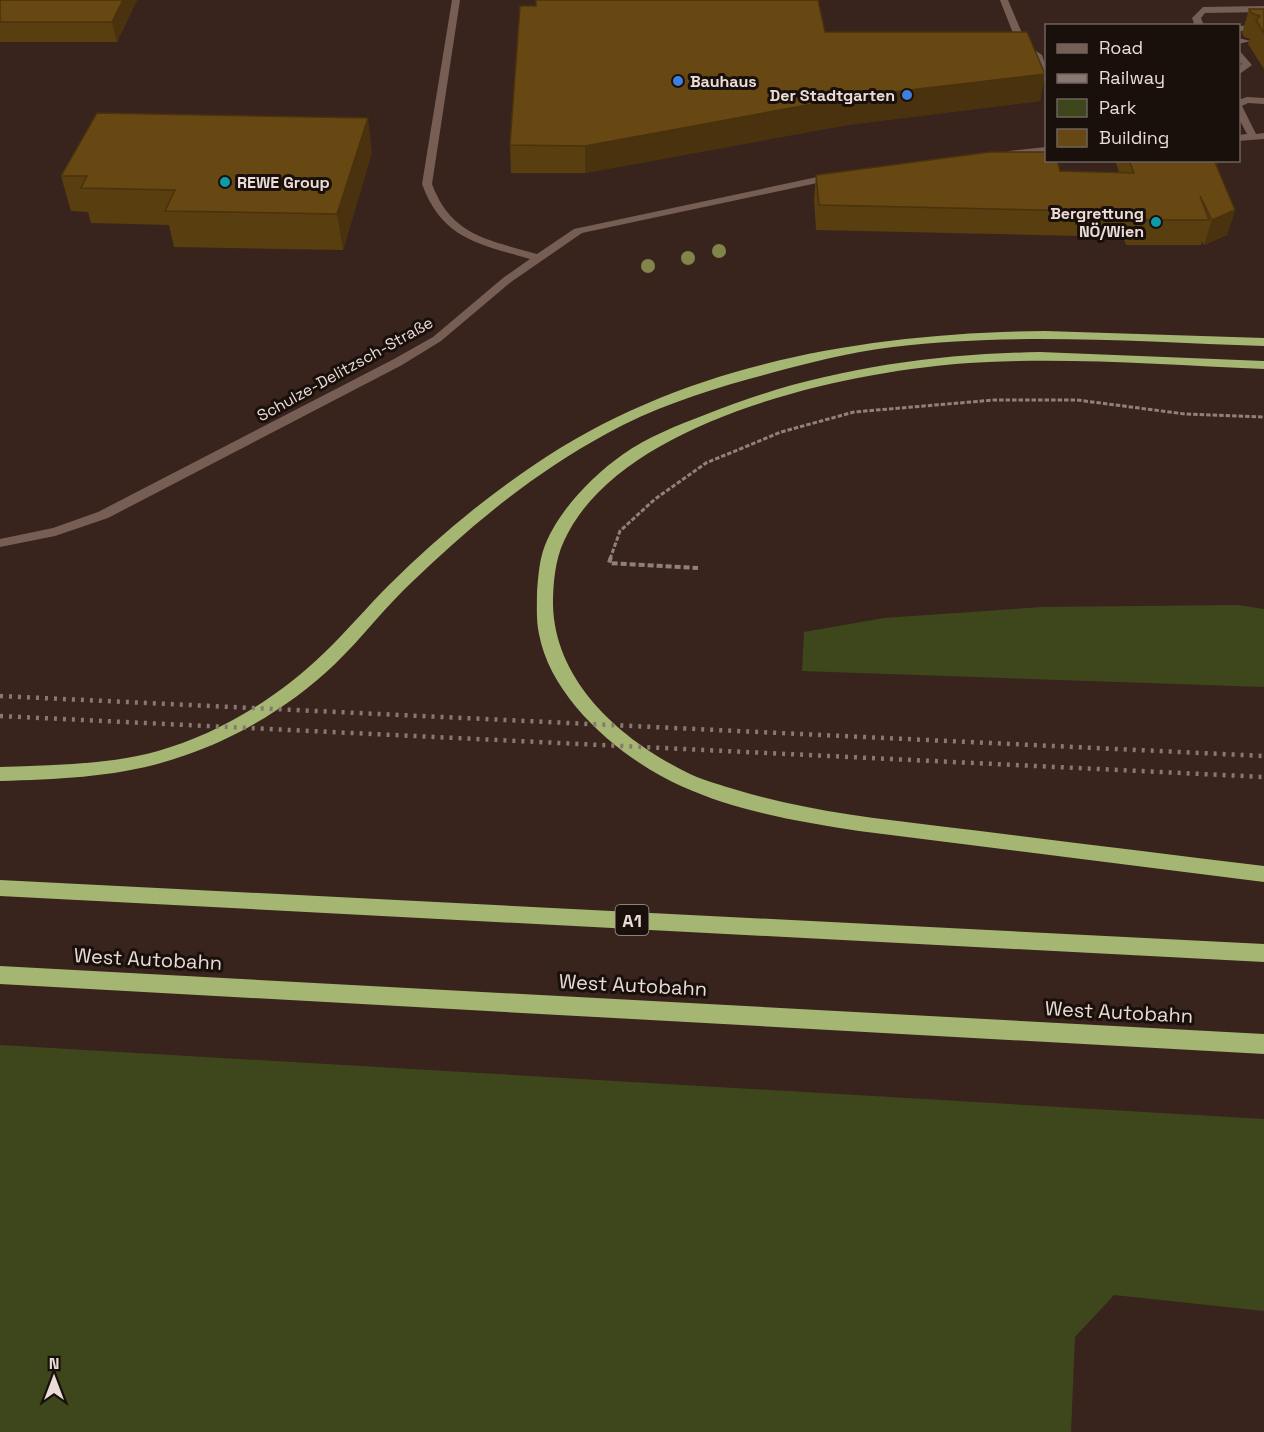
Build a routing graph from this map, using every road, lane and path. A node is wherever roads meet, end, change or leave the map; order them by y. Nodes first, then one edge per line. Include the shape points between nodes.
1 (456, 0) edge
2 (1005, 0) edge
3 (1264, 9) edge
4 (1199, 24) edge
5 (1240, 28) edge
6 (1264, 28) edge
7 (1261, 64) edge
8 (1243, 68) edge
9 (1045, 75) edge
10 (1264, 94) edge
11 (1240, 96) edge
12 (1264, 101) edge
13 (1240, 104) edge
14 (1240, 107) edge
15 (1259, 136) edge
16 (1240, 138) edge
17 (1045, 150) edge
18 (1000, 155) edge
19 (851, 174) edge
20 (537, 258) junction
21 (1264, 342) edge
22 (1264, 365) edge
23 (1264, 417) edge
24 (0, 543) edge
25 (698, 568) dead end
26 (0, 774) edge
27 (1264, 874) edge
28 (0, 888) edge
29 (1264, 953) edge
30 (0, 975) edge
31 (46, 978) junction
32 (0, 981) edge
33 (1264, 1044) edge

1 - 20 street via 427,184 431,200 442,218 470,236
2 - 9 street via 1023,46 1037,55
3 - 4 street via 1203,10 1196,18
5 - 6 street
7 - 8 street
10 - 11 street
12 - 13 street via 1247,100
14 - 15 street
15 - 16 street
17 - 18 street
19 - 20 street, Schulze-Delitzsch-Straße via 596,226 569,236
20 - 24 street, Schulze-Delitzsch-Straße via 437,339 398,362 103,515 55,532
21 - 26 highway via 1012,336 912,341 797,360 702,387 631,415 553,458 493,502 402,582 318,669 267,707 212,737 160,757 96,769
22 - 27 highway via 1076,358 964,359 884,370 742,406 686,427 627,458 593,489 557,537 546,574 544,623 564,680 596,717 635,751 685,781 752,803 846,822
23 - 25 path via 1185,414 1077,400 993,400 854,412 782,432 706,462 655,499 620,531 609,563
28 - 29 highway, A1
30 - 31 highway, West Autobahn
31 - 32 highway
31 - 33 highway, West Autobahn

